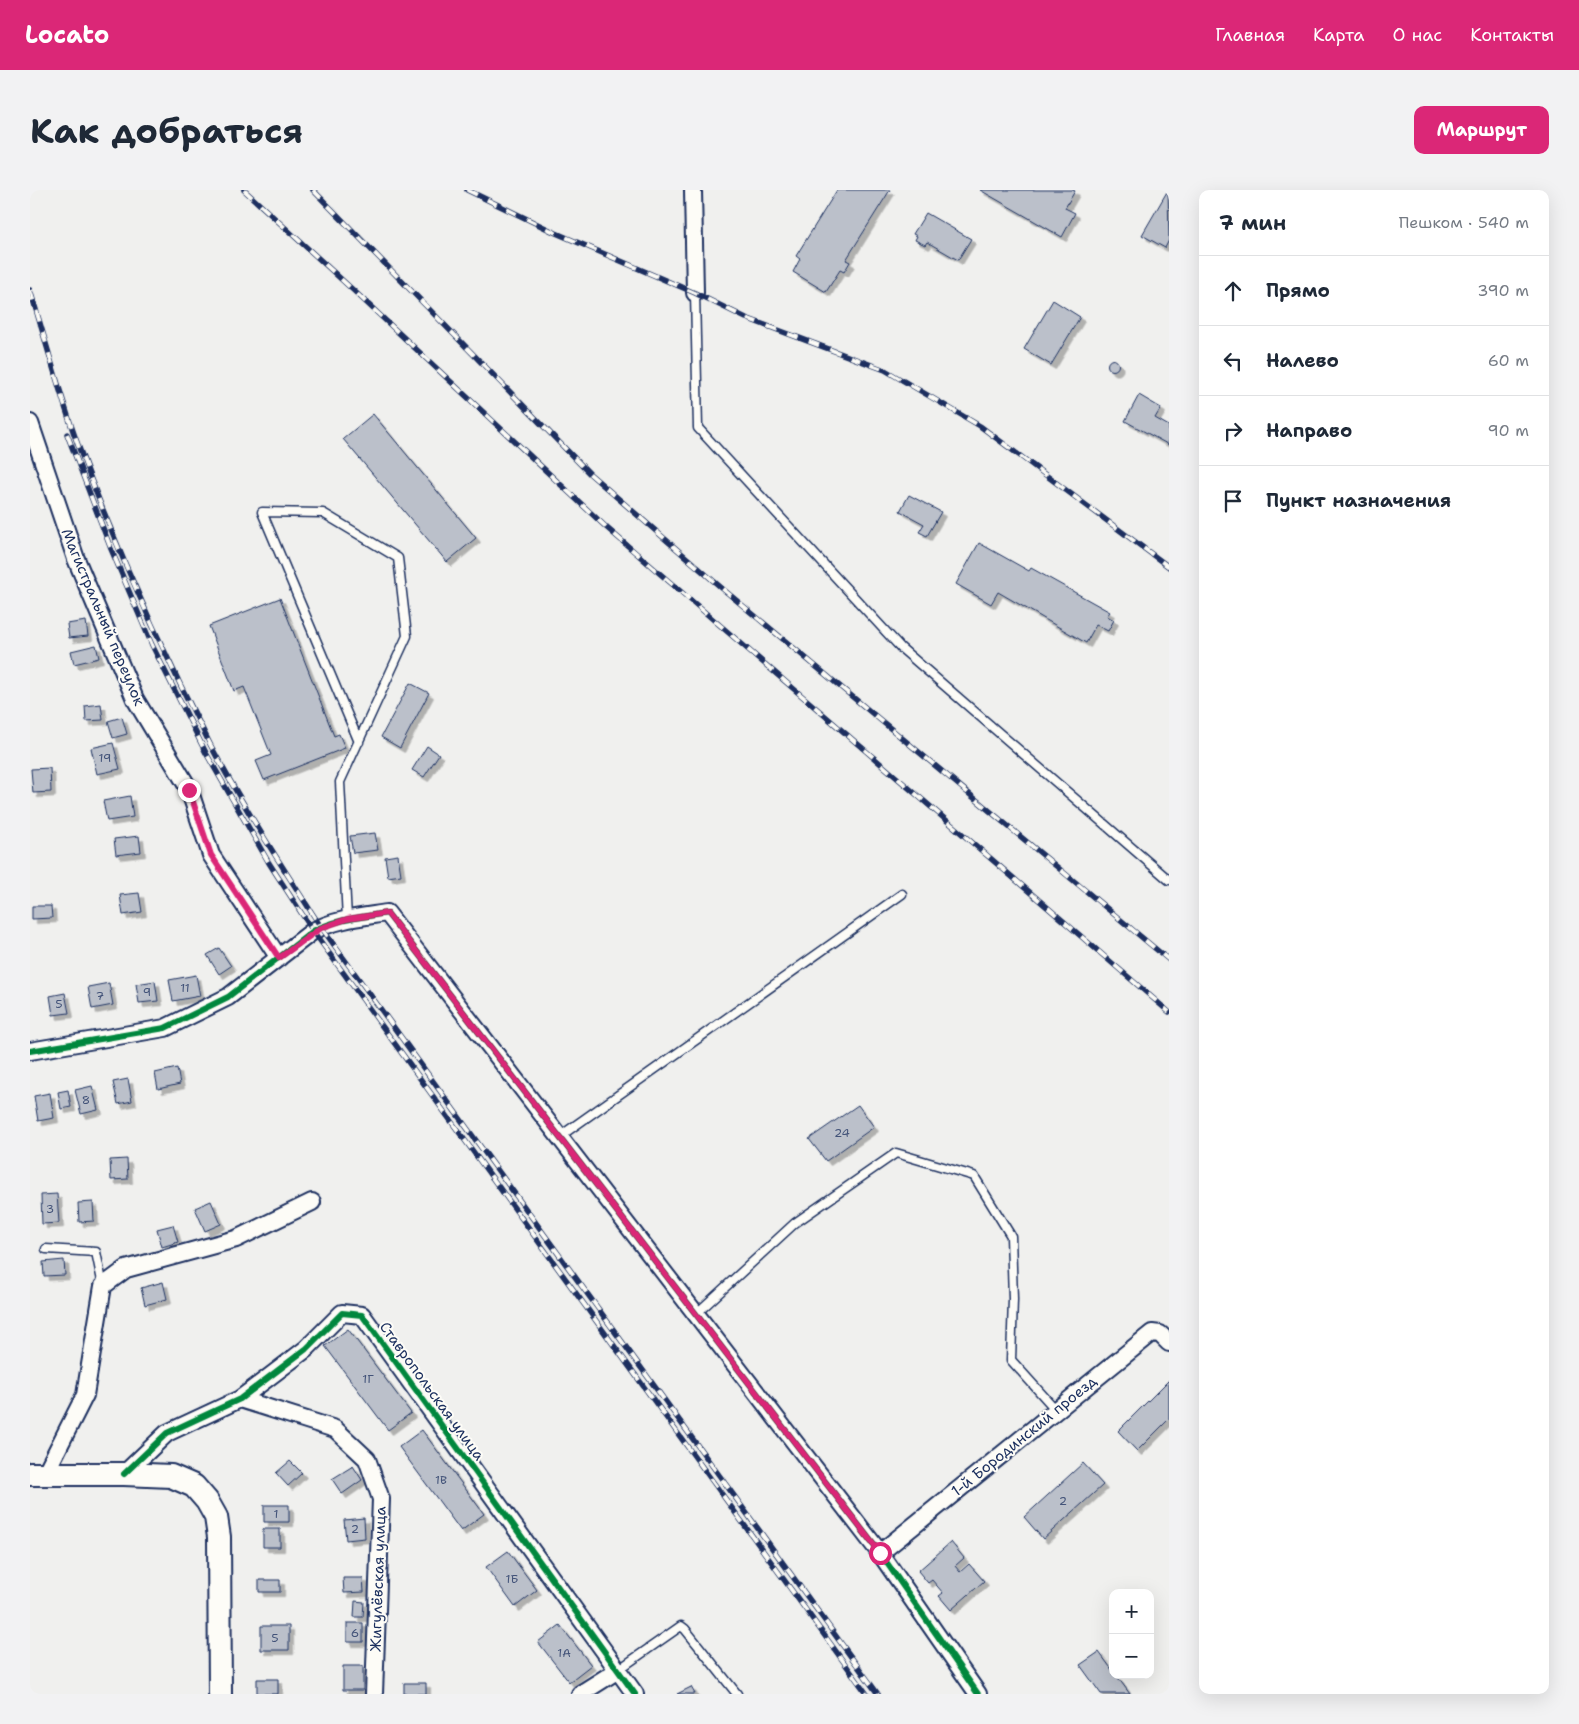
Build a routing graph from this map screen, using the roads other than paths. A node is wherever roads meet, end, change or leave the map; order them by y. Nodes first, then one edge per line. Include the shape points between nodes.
1 (693, 190) edge
2 (695, 293) joint
3 (30, 423) edge
4 (359, 742) junction
5 (1169, 880) edge
6 (902, 894) dead end
7 (347, 919) junction
8 (279, 958) junction
9 (30, 1051) edge
10 (559, 1137) junction
11 (312, 1202) dead end
12 (46, 1249) dead end
13 (103, 1286) junction
14 (696, 1314) junction
15 (1169, 1343) edge
16 (240, 1399) junction
17 (1056, 1410) junction
18 (37, 1474) edge
19 (124, 1474) junction
20 (880, 1553) junction
21 (618, 1670) junction
22 (220, 1694) edge
23 (374, 1694) edge
24 (580, 1694) edge
25 (636, 1694) edge
26 (737, 1694) edge
27 (978, 1694) edge

1 - 2 street
2 - 5 lane via 698,428 901,648
3 - 8 street, Магистральный переулок via 76,559 135,700 189,790 211,855
4 - 4 lane via 406,636 398,558 323,512 262,512
4 - 7 lane via 340,782
6 - 10 lane
7 - 8 street via 313,931
7 - 10 street via 387,913
8 - 9 street via 228,997 165,1028
10 - 14 street
11 - 13 street via 236,1239 126,1269
12 - 13 lane via 96,1252
13 - 18 street via 85,1395
14 - 17 lane via 795,1223 896,1153 974,1176 1011,1236 1011,1360
14 - 20 street
15 - 17 street, 1-й Бородинский проезд via 1160,1334 1152,1333
16 - 19 street, Ставропольская улица via 167,1433
16 - 21 street, Ставропольская улица via 306,1349 342,1313 362,1316
16 - 23 street, Жигулёвская улица via 335,1429 367,1459 381,1499
17 - 20 street, 1-й Бородинский проезд
18 - 19 street
19 - 22 street via 171,1476 194,1486 208,1501 216,1517 219,1537
20 - 27 street
21 - 24 street
21 - 25 street
21 - 26 lane via 681,1626

